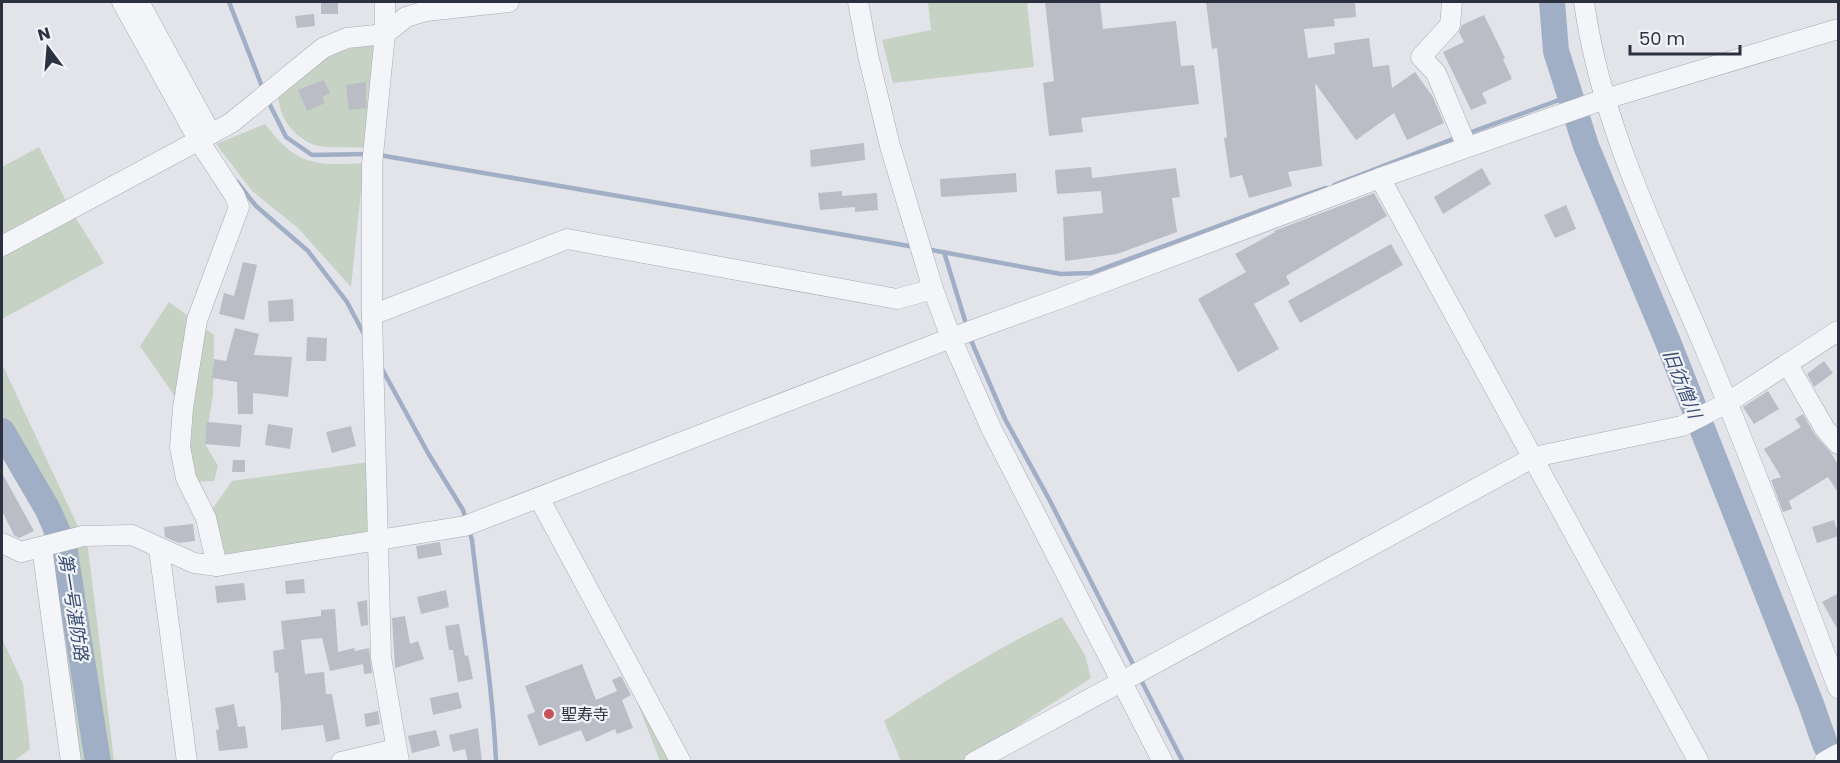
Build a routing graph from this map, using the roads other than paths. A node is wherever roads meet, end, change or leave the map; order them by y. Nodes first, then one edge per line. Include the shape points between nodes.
1 (122, 2) edge
2 (140, 2) edge
3 (385, 2) edge
4 (508, 2) edge
5 (858, 2) edge
6 (1452, 2) edge
7 (1584, 2) edge
8 (1839, 29) edge
9 (385, 34) junction
10 (1605, 99) junction
11 (205, 137) junction
12 (1467, 147) junction
13 (1380, 178) junction
14 (2, 246) edge
15 (933, 289) junction
16 (372, 315) junction
17 (1839, 331) edge
18 (951, 338) junction
19 (1788, 364) junction
20 (1727, 403) junction
21 (1839, 444) edge
22 (1534, 457) junction
23 (539, 498) junction
24 (379, 539) junction
25 (2, 543) edge
26 (44, 547) junction
27 (159, 549) junction
28 (218, 566) junction
29 (1121, 681) junction
30 (1839, 688) edge
31 (1839, 754) edge
32 (398, 755) edge
33 (71, 762) edge
34 (187, 762) edge
35 (341, 762) edge
36 (681, 762) edge
37 (974, 762) edge
38 (1163, 762) edge
39 (1699, 762) edge
40 (1824, 762) edge

1 - 11 street
2 - 11 street
3 - 9 street
4 - 9 street via 426,11 406,17
5 - 15 street via 890,146
6 - 12 street via 1450,25 1421,57 1436,73
7 - 10 street
8 - 10 street
9 - 11 street via 347,38 323,48 231,123
9 - 16 street via 372,165
10 - 12 street
10 - 20 street via 1625,159
11 - 14 street
11 - 28 street via 239,207 197,320 180,447 186,478 206,518
12 - 13 street
13 - 18 street
13 - 22 street
15 - 16 street via 897,299 567,239
15 - 18 street
16 - 24 street
17 - 19 street
18 - 23 street
18 - 29 street via 991,428
19 - 20 street
19 - 21 street via 1825,429
20 - 22 street via 1682,426
20 - 30 street
22 - 29 street
22 - 39 street
23 - 24 street via 465,526
23 - 36 street
24 - 28 street
24 - 32 street via 381,657
25 - 26 street via 21,552
26 - 27 street via 82,536 132,535
26 - 33 street
27 - 28 street via 194,563
27 - 34 street
29 - 37 street
29 - 38 street
31 - 40 street
32 - 35 street

